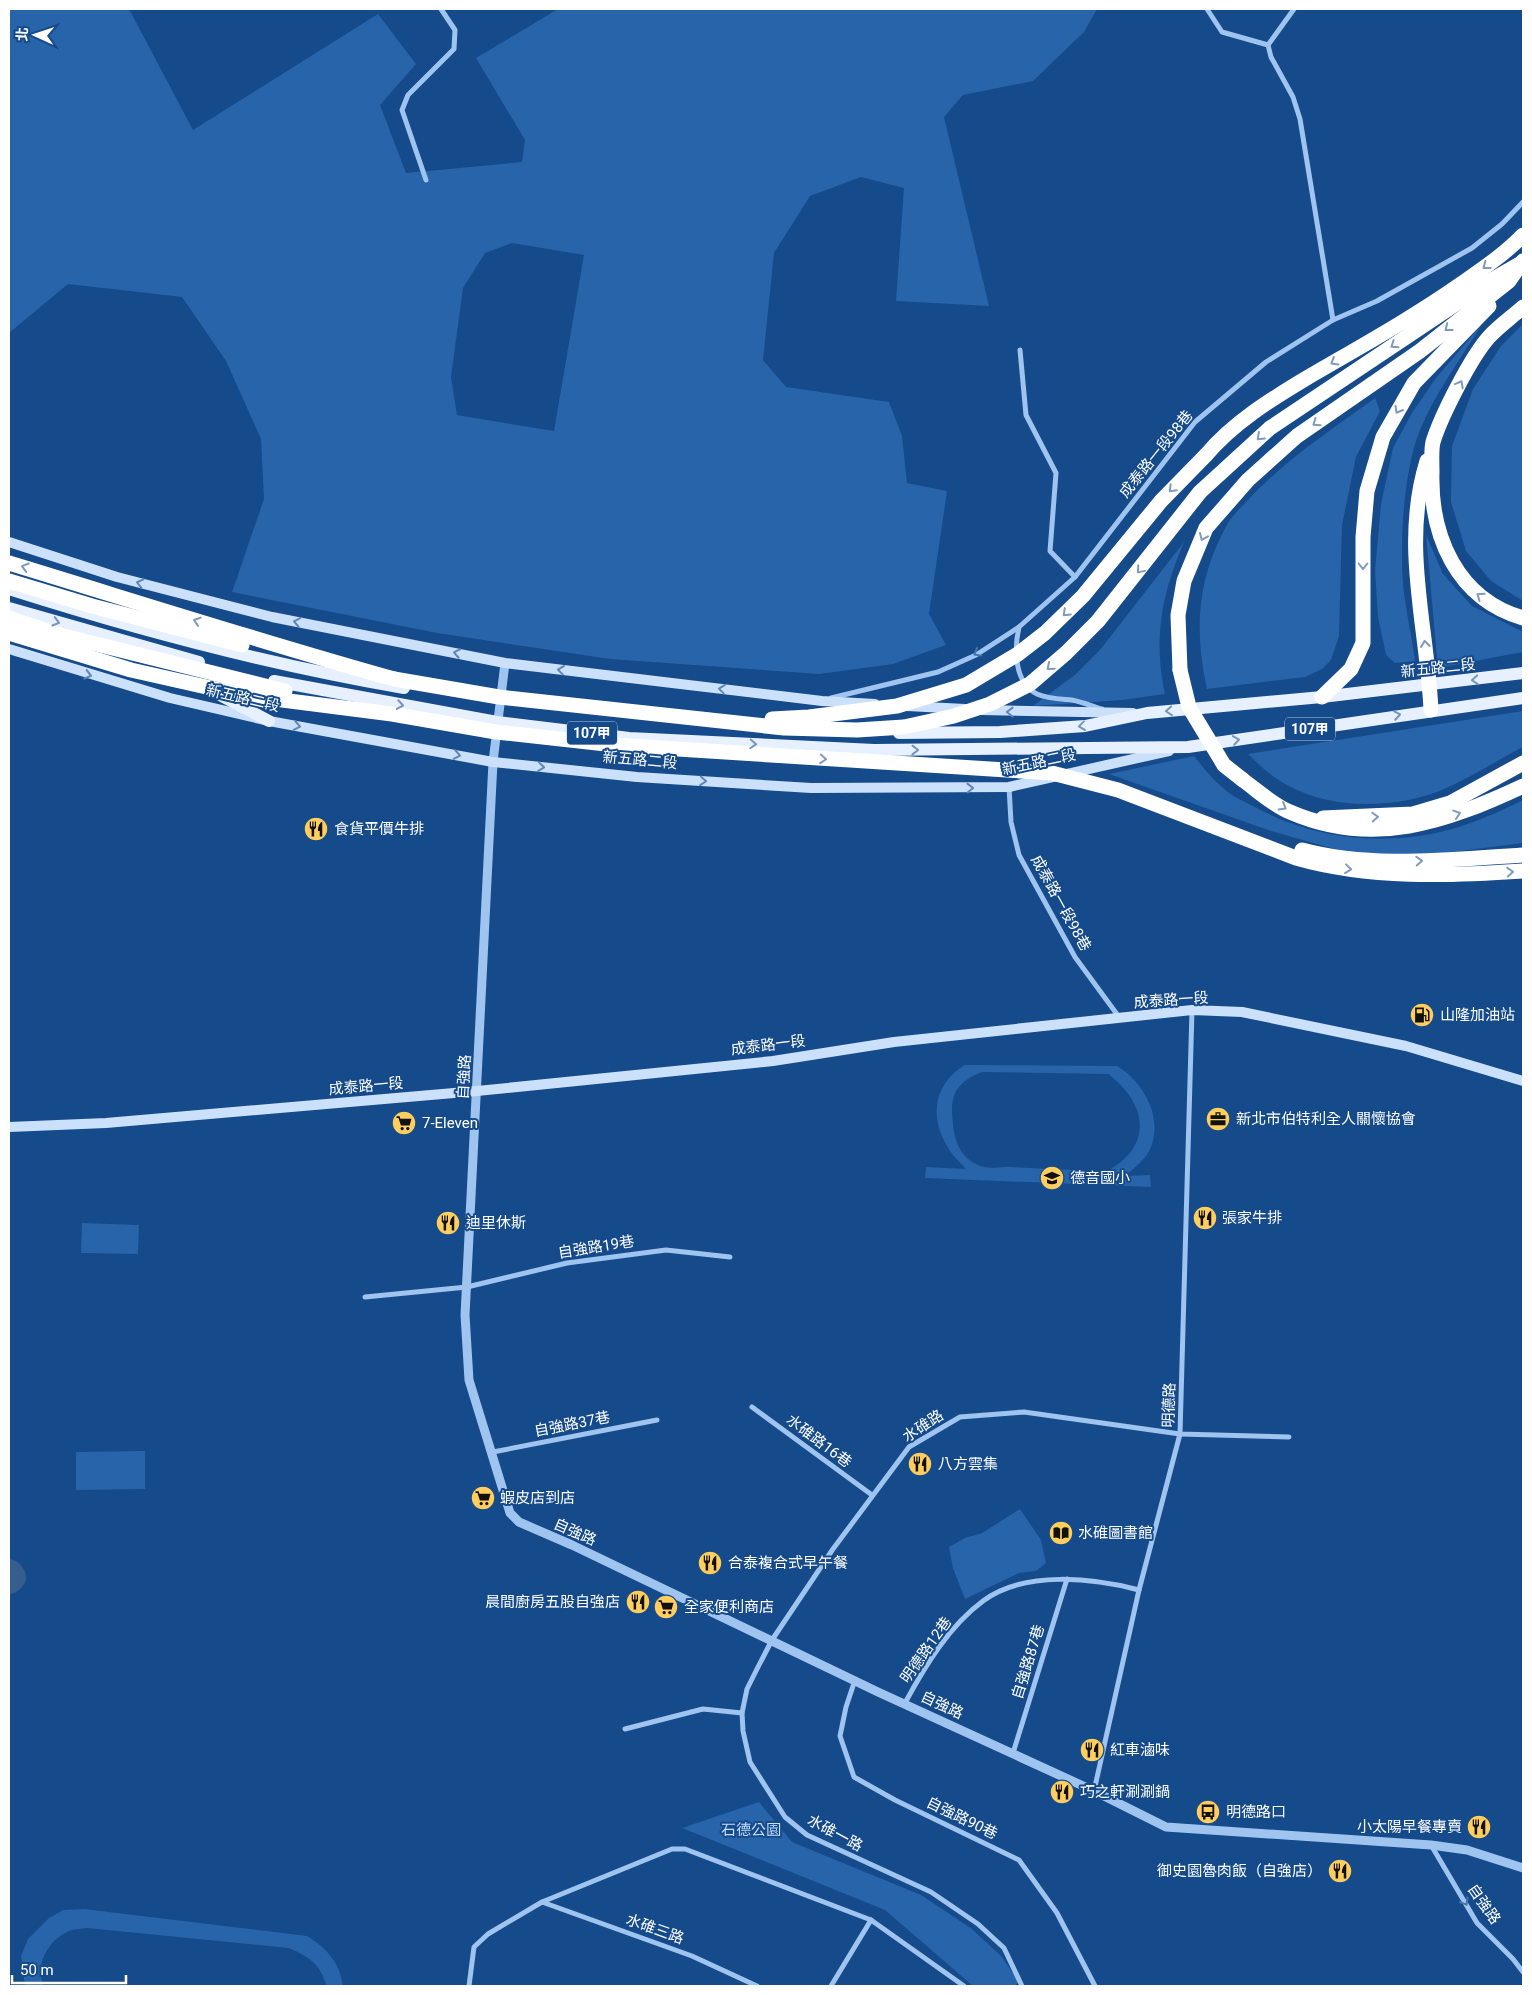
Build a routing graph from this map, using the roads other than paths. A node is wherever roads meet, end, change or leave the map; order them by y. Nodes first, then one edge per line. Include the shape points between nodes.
1 (441, 9) edge
2 (1207, 9) edge
3 (1294, 9) edge
4 (1268, 45) junction
5 (426, 180) dead end
6 (1523, 202) edge
7 (1523, 235) edge
8 (1523, 262) edge
9 (1509, 281) junction
10 (1523, 307) edge
11 (1333, 320) junction
12 (1020, 350) dead end
13 (1433, 443) junction
14 (9, 542) edge
15 (9, 563) edge
16 (1075, 577) junction
17 (9, 581) edge
18 (9, 589) edge
19 (9, 608) edge
20 (9, 618) edge
21 (1523, 618) edge
22 (1019, 627) junction
23 (9, 633) edge
24 (112, 638) junction
25 (9, 649) edge
26 (505, 663) junction
27 (1520, 672) edge
28 (394, 680) junction
29 (1430, 684) junction
30 (1322, 697) junction
31 (1523, 698) edge
32 (822, 700) junction
33 (499, 704) junction
34 (1431, 710) junction
35 (1111, 712) junction
36 (1147, 713) junction
37 (392, 714) junction
38 (714, 720) junction
39 (270, 721) junction
40 (497, 722) junction
41 (1188, 747) junction
42 (492, 762) junction
43 (1523, 763) edge
44 (983, 768) junction
45 (1523, 786) edge
46 (1008, 787) junction
47 (1309, 819) junction
48 (1523, 855) edge
49 (1523, 871) edge
50 (1192, 1010) junction
51 (1120, 1019) junction
52 (1523, 1080) edge
53 (477, 1091) junction
54 (9, 1127) edge
55 (730, 1257) dead end
56 (467, 1287) junction
57 (365, 1297) dead end
58 (752, 1407) dead end
59 (656, 1420) dead end
60 (1180, 1434) junction
61 (1289, 1437) dead end
62 (492, 1452) junction
63 (872, 1496) junction
64 (1067, 1579) junction
65 (1139, 1590) junction
66 (772, 1640) junction
67 (855, 1679) junction
68 (905, 1703) junction
69 (742, 1713) junction
70 (625, 1729) dead end
71 (1012, 1753) junction
72 (1094, 1791) junction
73 (1431, 1845) junction
74 (1523, 1868) edge
75 (542, 1902) junction
76 (871, 1920) junction
77 (1523, 1972) edge
78 (469, 1986) edge
79 (757, 1986) edge
80 (831, 1986) edge
81 (964, 1986) edge
82 (1022, 1986) edge
83 (1095, 1986) edge

1 - 5 street via 455,30 454,49 408,95 402,110
2 - 4 street via 1222,32
3 - 4 street
4 - 11 street via 1271,57 1294,97 1300,120
6 - 11 street, 成泰路一段98巷 via 1472,248 1377,301
7 -> 38 highway, bridge via 1477,273 1416,316 1266,402 1218,441 1161,501 1083,596 1018,654 966,684 897,706 809,717
8 - 9 highway
8 -> 38 highway, bridge via 1270,428 1200,492 1098,621 1030,684 990,704 904,727 857,730 784,728
9 -> 30 highway via 1454,344 1414,383 1383,437 1367,490 1363,537 1364,643 1351,668
9 -> 47 highway, bridge via 1420,351 1297,436 1248,480 1206,528 1184,581 1178,615 1180,670 1189,707 1224,765 1289,811
13 -> 10 highway via 1459,384 1488,338
11 - 16 street, 成泰路一段98巷 via 1266,362 1195,422
12 - 16 street via 1026,415 1056,473 1050,551
21 -> 13 highway via 1507,613 1474,592 1450,562 1431,501
29 -> 13 highway via 1414,554 1418,490
26 -> 14 main road, 新五路二段 / 107甲 via 272,617 117,577
28 -> 15 highway via 260,642
16 - 22 street, 成泰路一段98巷
17 - 28 highway via 162,625
18 - 33 main road, 新五路二段 / 107甲 via 144,629 323,674
19 -> 24 main road, 新五路二段 / 107甲
20 - 37 highway, bridge via 60,635 245,683
22 -> 32 street, 成泰路一段98巷 via 976,655 938,672
22 - 35 street via 1015,644 1017,666 1026,687 1047,697
23 - 37 highway, bridge via 131,670 242,695
24 - 39 main road
24 -> 40 main road, 新五路二段 / 107甲 via 256,678
25 -> 39 main road, 新五路二段 / 107甲 via 170,698
32 -> 26 main road, 新五路二段 / 107甲
26 - 33 street, 自強路
27 -> 29 main road, 新五路二段 / 107甲
28 - 38 highway, bridge via 508,698
29 - 30 main road, 新五路二段 / 107甲
29 - 34 highway
30 -> 36 main road, 新五路二段 / 107甲
31 - 34 main road, 新五路二段 / 107甲
35 -> 32 main road, 新五路二段 / 107甲 via 1011,712
36 -> 33 main road, 新五路二段 / 107甲 via 1085,726 1000,732 875,733 631,718
33 - 40 street, 自強路
41 -> 34 main road, 新五路二段 / 107甲
35 - 36 main road, 新五路二段 / 107甲
37 -> 44 highway, bridge via 496,732 615,745
39 -> 42 main road, 新五路二段 / 107甲
40 -> 41 main road, 新五路二段 / 107甲 via 629,738 874,750
40 - 42 street, 自強路
41 - 46 main road, 新五路二段 / 107甲
42 -> 46 main road, 新五路二段 / 107甲 via 637,777 811,788
42 - 53 street, 自強路
47 -> 43 highway via 1413,814 1450,803
44 -> 48 highway, bridge via 1054,765 1123,783 1287,846 1320,854 1409,862
44 -> 49 highway, bridge via 1052,773 1102,785 1324,866 1451,876
47 -> 45 highway via 1342,828 1361,829 1427,824 1475,808
46 - 51 street, 成泰路一段98巷 via 1011,822 1019,855 1076,957
50 - 51 main road, 成泰路一段
50 - 52 main road, 成泰路一段 via 1242,1012 1406,1046
50 - 60 street, 明德路
51 - 53 main road, 成泰路一段 via 894,1042 763,1062
53 - 54 main road, 成泰路一段 via 106,1123
53 - 56 street, 自強路
55 - 56 street, 自強路19巷 via 666,1250 567,1263
56 - 57 street, 自強路19巷
56 - 62 street, 自強路 via 465,1315 469,1380
58 - 63 street, 水碓路16巷
59 - 62 street, 自強路37巷
60 - 61 street, 水碓路
60 - 63 street, 水碓路 via 1024,1412 960,1417 909,1447
60 - 65 street, 明德路
62 - 66 street, 自強路 via 510,1513 520,1522
63 - 66 street, 水碓路
64 - 65 street, 明德路12巷 via 1099,1581
64 - 68 street, 明德路12巷 via 1011,1588 984,1600 943,1643 922,1671
64 - 71 street, 自強路87巷
65 - 72 street, 明德路
66 - 67 street, 自強路
66 - 69 street, 水碓一路 via 747,1689
67 - 68 street, 自強路
67 - 83 street, 自強路90巷 via 840,1736 854,1777 1019,1860 1057,1913
68 - 71 street, 自強路
69 - 70 street via 702,1710
69 - 82 street, 水碓一路 via 750,1762 785,1817 808,1835 931,1892 978,1924 1004,1948
71 - 72 street, 自強路
72 - 73 street, 自強路 via 1166,1827
73 - 74 street, 自強路 via 1467,1850
73 -> 77 street, 自強路 via 1477,1923
75 - 76 street via 672,1850 685,1849
75 - 78 street via 488,1934 474,1947
75 - 79 street, 水碓三路 via 692,1956
76 - 80 street
76 - 81 street

